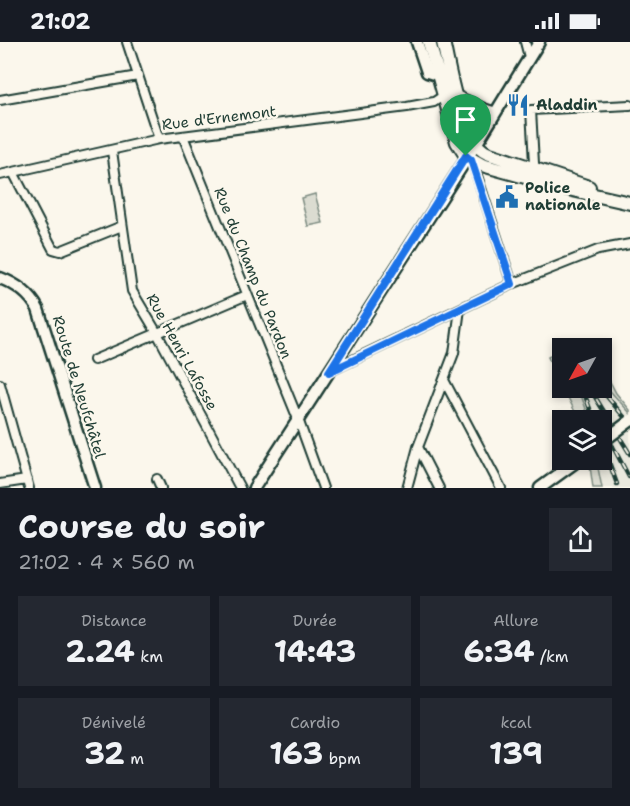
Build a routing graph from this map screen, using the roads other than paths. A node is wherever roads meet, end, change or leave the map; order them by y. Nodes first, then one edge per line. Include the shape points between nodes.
1 (127, 42) edge
2 (417, 42) edge
3 (429, 42) edge
4 (443, 42) edge
5 (525, 42) edge
6 (539, 42) edge
7 (529, 57) junction
8 (437, 75) junction
9 (138, 76) junction
10 (456, 95) junction
11 (443, 96) junction
12 (0, 100) edge
13 (630, 105) edge
14 (496, 112) junction
15 (183, 136) junction
16 (159, 139) junction
17 (475, 145) junction
18 (112, 151) junction
19 (469, 158) junction
20 (532, 167) junction
21 (13, 172) junction
22 (0, 175) edge
23 (630, 202) edge
24 (122, 226) junction
25 (630, 244) edge
26 (0, 278) edge
27 (512, 284) junction
28 (247, 295) junction
29 (460, 309) junction
30 (158, 333) junction
31 (94, 360) dead end
32 (329, 372) junction
33 (444, 380) junction
34 (0, 384) edge
35 (298, 419) junction
36 (630, 421) edge
37 (612, 434) edge
38 (418, 447) junction
39 (564, 470) edge
40 (157, 479) dead end
41 (0, 484) edge
42 (28, 484) edge
43 (95, 488) edge
44 (161, 488) edge
45 (240, 488) edge
46 (254, 488) edge
47 (323, 488) edge
48 (407, 488) edge
49 (439, 488) edge
50 (501, 488) edge
51 (540, 488) edge

1 - 9 street
2 - 8 main road via 427,72
3 - 8 main road
4 - 10 main road
5 - 7 street
6 - 7 main road
7 - 14 main road
8 - 11 main road
9 - 12 street
9 - 16 street
10 - 11 street, Rue d'Ernemont
10 - 14 street
10 - 17 main road
11 - 15 street, Rue d'Ernemont via 434,102 407,107
11 - 19 main road via 457,142
13 - 20 street via 531,110
14 - 17 main road
15 - 16 street, Rue d'Ernemont
15 - 28 street, Rue du Champ du Pardon
16 - 18 street, Rue d'Ernemont
17 - 19 main road
17 - 20 main road
18 - 21 street, Rue d'Ernemont
18 - 24 street, Rue Henri Lafosse
19 - 23 main road via 544,183
19 - 27 street
19 - 32 main road
20 - 23 main road
21 - 22 street, Rue d'Ernemont
21 - 24 street via 53,249 60,251
24 - 30 street, Rue Henri Lafosse via 132,291
25 - 27 street via 598,250
26 - 43 main road, Route de Neufchâtel via 20,288 38,309
27 - 29 street
28 - 30 street
28 - 35 street, Rue du Champ du Pardon
29 - 32 street
29 - 33 street via 454,353
30 - 31 street
30 - 45 street, Rue Henri Lafosse
32 - 35 main road
33 - 38 street
33 - 50 street
34 - 42 street
35 - 46 main road
35 - 47 street, Rue du Champ du Pardon
36 - 37 main road, bridge
38 - 48 street
38 - 49 street
39 - 51 main road
40 - 44 street
41 - 42 street

